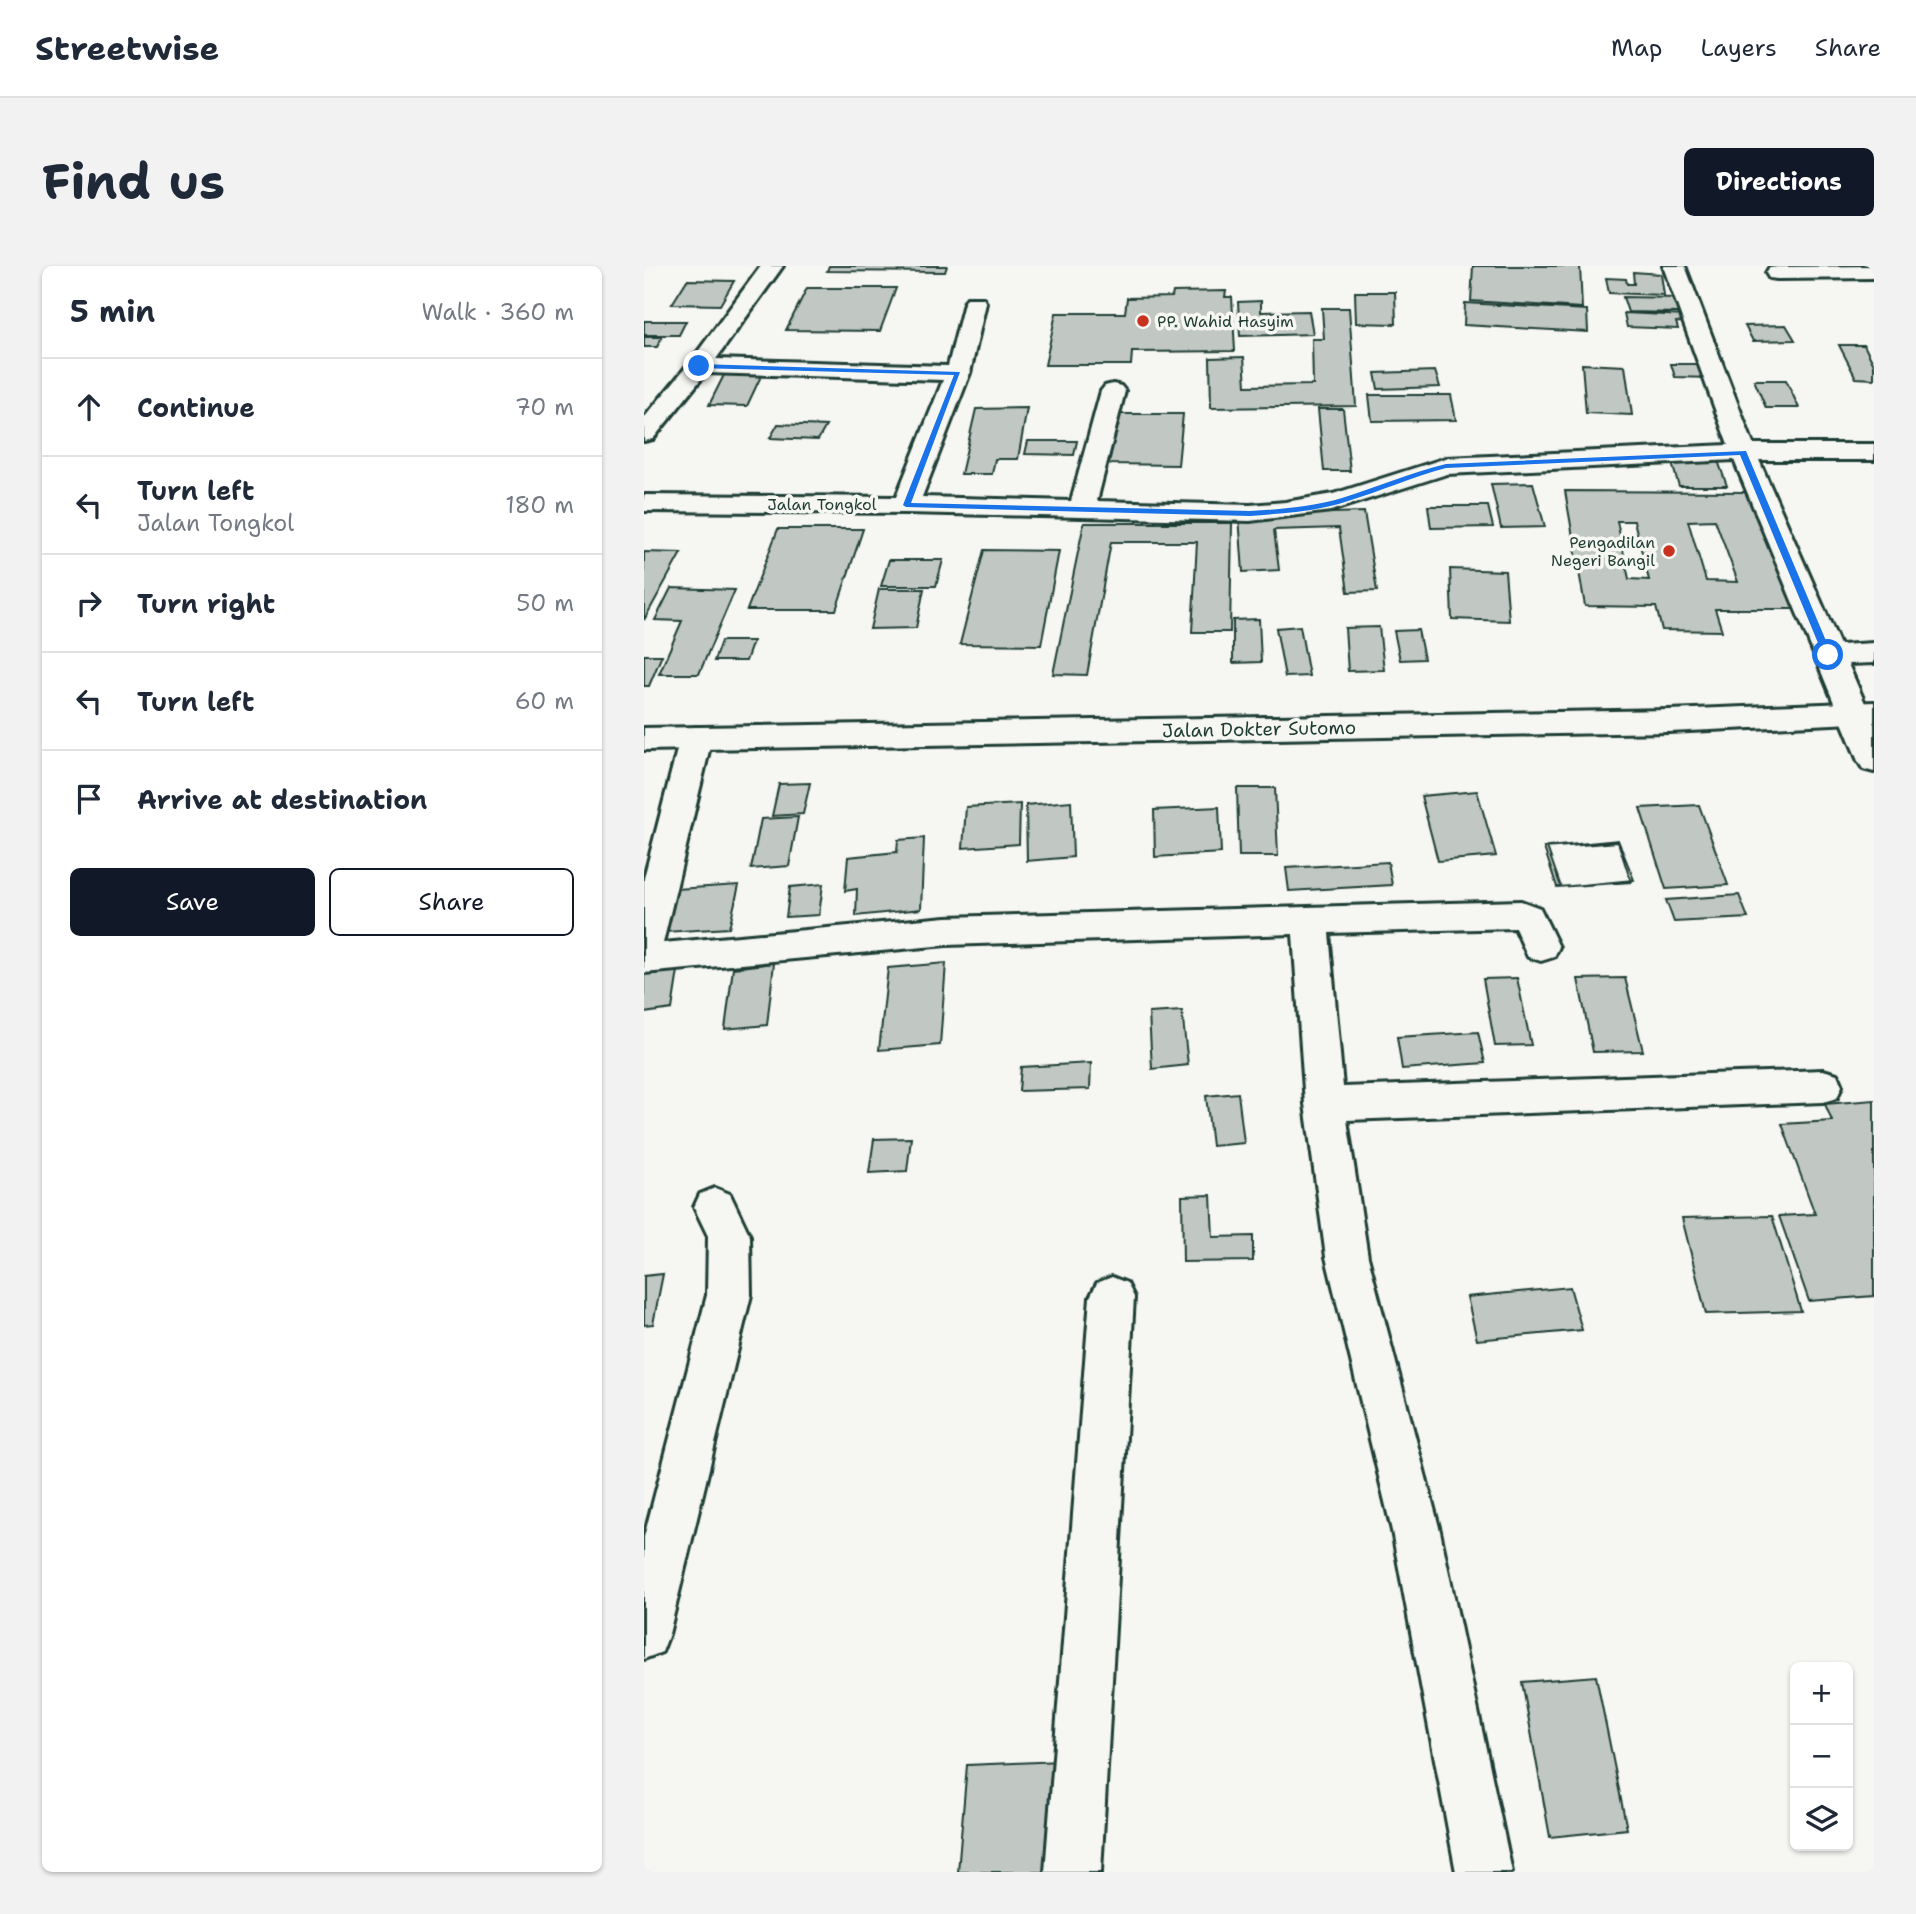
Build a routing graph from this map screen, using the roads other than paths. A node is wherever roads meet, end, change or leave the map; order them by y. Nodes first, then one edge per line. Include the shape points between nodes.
1 (772, 266) edge
2 (1674, 266) edge
3 (1874, 272) edge
4 (1777, 273) dead end
5 (975, 303) dead end
6 (699, 366) junction
7 (958, 373) junction
8 (1113, 391) dead end
9 (644, 434) edge
10 (1874, 452) edge
11 (1743, 453) junction
12 (644, 503) edge
13 (906, 505) junction
14 (1082, 509) junction
15 (1874, 653) edge
16 (1828, 655) junction
17 (1863, 713) edge
18 (696, 738) junction
19 (644, 739) edge
20 (1874, 761) edge
21 (1310, 919) junction
22 (644, 947) edge
23 (1541, 947) dead end
24 (644, 959) edge
25 (1823, 1086) dead end
26 (1325, 1104) junction
27 (715, 1207) dead end
28 (1112, 1297) dead end
29 (644, 1634) edge
30 (1073, 1872) edge
31 (1484, 1872) edge

1 - 6 main road
2 - 11 main road
3 - 4 main road
5 - 7 main road
6 - 7 main road
6 - 9 main road
7 - 13 main road
8 - 14 main road
10 - 11 main road, Jalan Tongkol
11 - 14 main road, Jalan Tongkol via 1446,466 1305,509 1250,513
11 - 16 main road
12 - 13 main road, Jalan Tongkol
13 - 14 main road, Jalan Tongkol
15 - 16 main road
16 - 17 main road
17 - 18 main road, Jalan Dokter Sutomo via 1669,722
17 - 20 main road
18 - 19 main road, Jalan Dokter Sutomo
18 - 22 main road
21 - 23 main road via 1521,914 1528,918
21 - 24 main road via 946,931
21 - 26 main road
25 - 26 main road
26 - 31 main road via 1347,1257 1416,1531
27 - 29 main road via 729,1236 729,1295
28 - 30 main road

